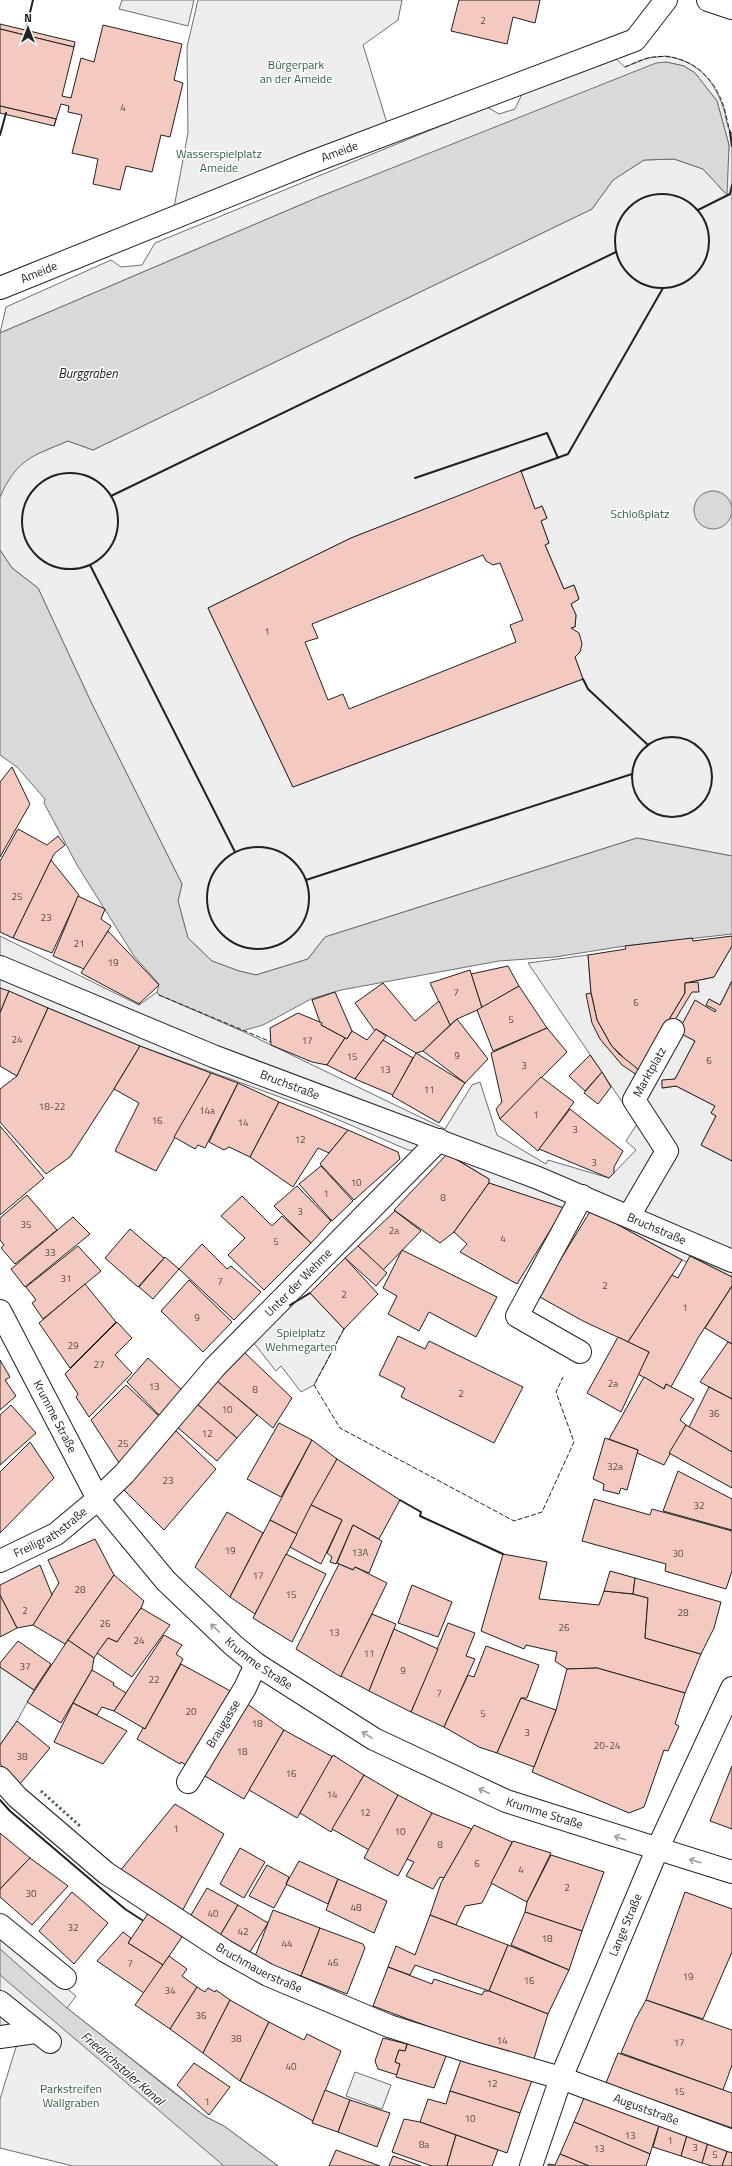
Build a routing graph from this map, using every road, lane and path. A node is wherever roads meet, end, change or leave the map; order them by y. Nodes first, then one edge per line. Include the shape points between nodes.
1 (666, 0) edge
2 (708, 0) edge
3 (732, 8) edge
4 (0, 288) edge
5 (0, 967) edge
6 (673, 1030) dead end
7 (439, 1140) junction
8 (582, 1196) junction
9 (629, 1216) junction
10 (732, 1261) edge
11 (0, 1311) edge
12 (580, 1352) dead end
13 (98, 1499) junction
14 (0, 1561) edge
15 (256, 1664) junction
16 (732, 1688) edge
17 (0, 1778) edge
18 (188, 1782) dead end
19 (657, 1850) junction
20 (732, 1872) edge
21 (0, 1924) edge
22 (65, 1978) dead end
23 (0, 2002) edge
24 (0, 2038) edge
25 (561, 2078) junction
26 (732, 2141) edge
27 (531, 2166) edge

1 - 4 street, Ameide via 634,40 312,162
2 - 3 street
5 - 7 street, Bruchstraße via 213,1056
6 - 9 street, Marktplatz via 634,1100 667,1151
7 - 8 street, Bruchstraße
7 - 13 street, Unter der Wehme via 215,1367 124,1474
8 - 9 street, Bruchstraße
8 - 12 street via 517,1316
9 - 10 street, Bruchstraße
11 - 13 street, Krumme Straße
13 - 14 street, Freiligrathstraße via 56,1534
15 -> 13 street, Krumme Straße via 233,1646 166,1581
15 - 18 street, Braugasse via 245,1688
19 -> 15 street, Krumme Straße via 506,1801 374,1739
16 - 19 street, Lange Straße
17 - 25 street, Bruchmauerstraße via 17,1797 106,1873 225,1951 268,1975 389,2026
20 -> 19 street, Krumme Straße
19 - 25 street, Lange Straße
21 - 22 street
23 - 24 street via 42,2037
25 - 26 street, Auguststraße
25 - 27 street, Lange Straße

